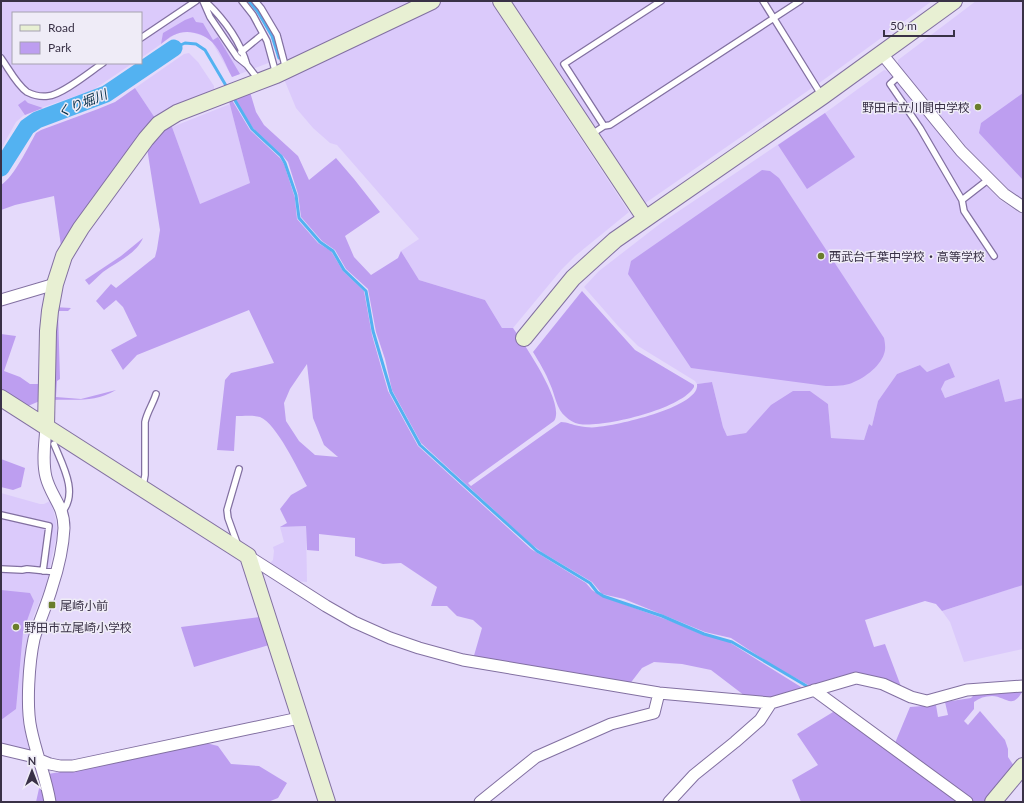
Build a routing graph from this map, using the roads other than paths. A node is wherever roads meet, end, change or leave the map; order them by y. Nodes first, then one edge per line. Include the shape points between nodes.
1 (196, 1) edge
2 (204, 1) edge
3 (242, 1) edge
4 (255, 1) edge
5 (432, 1) edge
6 (501, 1) edge
7 (661, 1) edge
8 (763, 1) edge
9 (800, 1) edge
10 (954, 1) edge
11 (774, 18) junction
12 (263, 34) junction
13 (142, 37) edge
14 (243, 51) junction
15 (882, 54) junction
16 (237, 56) junction
17 (1, 58) edge
18 (102, 64) edge
19 (247, 65) junction
20 (281, 72) junction
21 (899, 76) junction
22 (259, 81) junction
23 (823, 96) junction
24 (604, 126) junction
25 (590, 136) junction
26 (989, 179) junction
27 (962, 200) junction
28 (1023, 207) edge
29 (645, 218) junction
30 (994, 256) dead end
31 (55, 284) junction
32 (1, 300) edge
33 (524, 338) dead end
34 (156, 394) dead end
35 (1, 398) edge
36 (46, 426) junction
37 (54, 444) dead end
38 (238, 469) dead end
39 (142, 488) junction
40 (62, 512) junction
41 (1, 515) edge
42 (243, 553) junction
43 (1, 569) edge
44 (43, 571) junction
45 (57, 572) junction
46 (1023, 686) edge
47 (814, 690) junction
48 (659, 693) junction
49 (771, 703) junction
50 (299, 718) junction
51 (1, 749) edge
52 (40, 760) junction
53 (1023, 766) edge
54 (50, 802) edge
55 (327, 802) edge
56 (480, 802) edge
57 (668, 802) edge
58 (967, 802) edge
59 (993, 802) edge

1 - 13 lane
2 - 14 lane via 218,13
2 - 16 lane via 210,17
3 - 12 lane
4 - 20 lane via 277,34
5 - 20 street
6 - 25 street
7 - 24 lane via 564,64
8 - 11 lane
9 - 11 lane
10 - 15 street
11 - 23 lane
11 - 24 lane via 610,125
12 - 14 lane
12 - 20 lane
14 - 16 lane
14 - 19 lane
15 - 21 street
15 - 23 street
16 - 19 lane
17 - 18 lane via 27,92 38,96 60,92
19 - 22 lane
20 - 22 street
21 - 26 street via 961,151
21 - 27 lane via 890,84 920,128
22 - 31 street via 177,113 159,124 81,228 64,256
23 - 29 street
24 - 25 lane
25 - 29 street
26 - 27 lane
26 - 28 street via 1004,194
27 - 30 lane via 964,211
29 - 33 street via 615,240 573,278
31 - 32 street
31 - 36 street via 48,331
34 - 39 lane via 145,422 145,476
35 - 36 street
36 - 39 street
36 - 40 street via 46,476
37 - 40 lane via 69,480 67,507
38 - 42 lane via 227,510
39 - 42 street
40 - 45 street via 64,529
41 - 44 lane via 49,526
42 - 48 street via 354,622 419,648 463,660
42 - 50 street
43 - 44 lane
44 - 45 lane
45 - 52 street via 36,633 31,667 29,715
46 - 47 street via 967,690 927,701 911,697 883,684 856,678
47 - 49 street
47 - 58 street
48 - 49 street
48 - 56 street via 654,713 611,724 536,757
49 - 57 street via 760,720 694,775
50 - 52 street via 82,764 60,766
50 - 55 street
51 - 52 street
52 - 54 street
53 - 59 street

